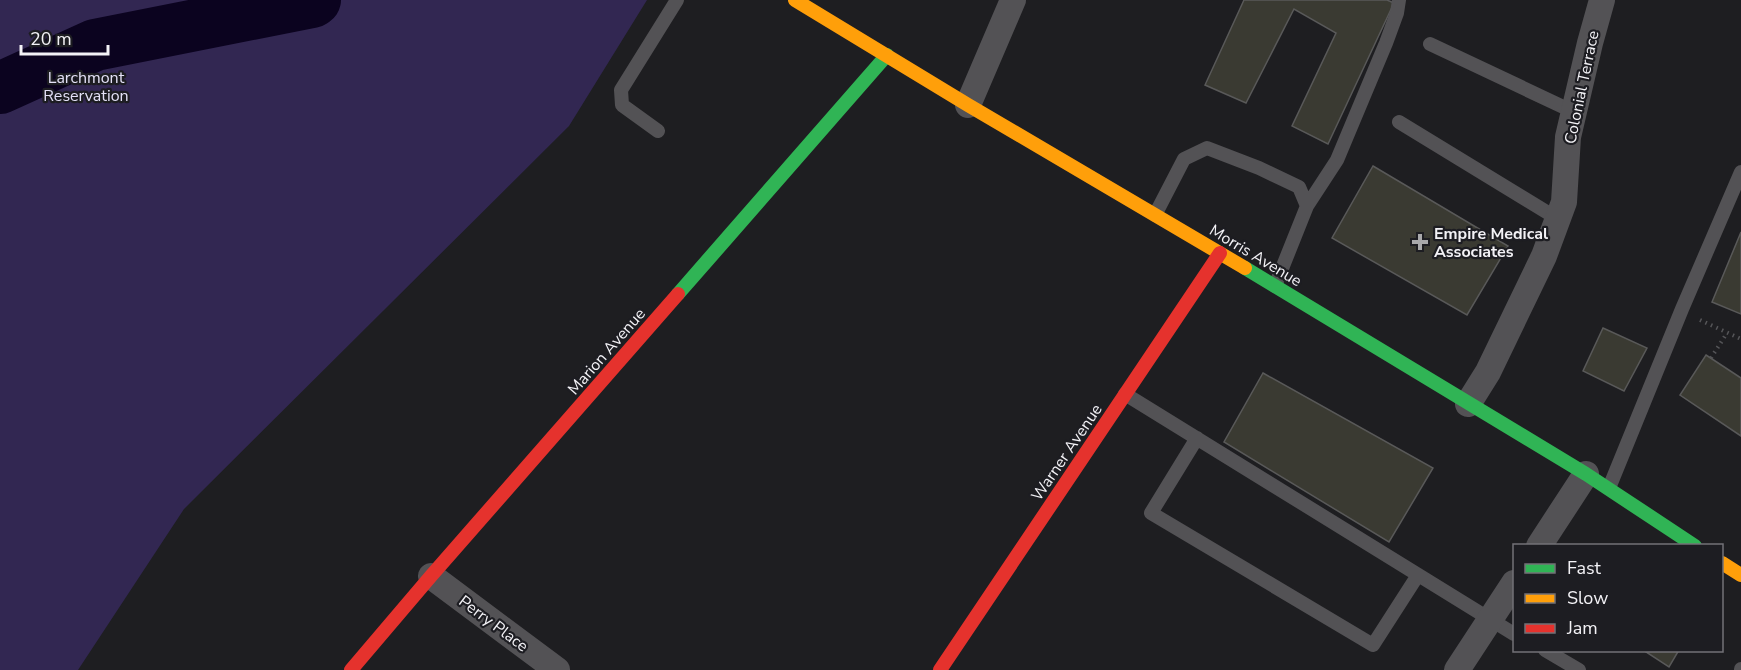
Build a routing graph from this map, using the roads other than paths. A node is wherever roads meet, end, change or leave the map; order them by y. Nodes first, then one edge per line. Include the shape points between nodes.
1 (677, 0) edge
2 (795, 0) edge
3 (1013, 0) edge
4 (1399, 0) edge
5 (1602, 0) edge
6 (1430, 44) dead end
7 (887, 55) junction
8 (968, 105) junction
9 (1574, 112) junction
10 (1399, 122) dead end
11 (658, 131) dead end
12 (1741, 172) edge
13 (1307, 206) junction
14 (1155, 215) junction
15 (1557, 219) junction
16 (1220, 252) junction
17 (1275, 286) junction
18 (1125, 394) junction
19 (1468, 404) junction
20 (1197, 438) junction
21 (1586, 474) junction
22 (1608, 489) junction
23 (1540, 544) edge
24 (1692, 544) edge
25 (1723, 564) edge
26 (1418, 575) junction
27 (1741, 575) edge
28 (431, 576) junction
29 (1513, 586) edge
30 (1490, 620) junction
31 (1513, 633) edge
32 (1547, 652) edge
33 (351, 670) edge
34 (557, 670) edge
35 (940, 670) edge
36 (1457, 670) edge
37 (1579, 670) edge

1 - 11 lane via 621,90 622,105
2 - 7 street, Morris Avenue
3 - 8 street
4 - 13 lane via 1386,44 1337,160
5 - 9 street, Colonial Terrace
6 - 9 lane
7 - 8 street, Morris Avenue
7 - 28 street, Marion Avenue
8 - 14 street, Morris Avenue
9 - 15 street, Colonial Terrace via 1568,137 1564,202
10 - 15 lane
12 - 22 lane
13 - 14 lane via 1299,187 1207,148 1184,159
13 - 17 lane
14 - 16 street, Morris Avenue
15 - 19 street, Colonial Terrace via 1544,256 1488,372
16 - 17 street, Morris Avenue
16 - 18 street, Warner Avenue
17 - 19 street, Morris Avenue
18 - 20 lane
18 - 35 street, Warner Avenue
19 - 21 street, Morris Avenue
20 - 26 lane
20 - 26 lane via 1151,513 1373,645
21 - 22 street, Morris Avenue
21 - 23 street
22 - 24 street, Morris Avenue
25 - 27 street
26 - 30 lane
28 - 33 street, Marion Avenue
28 - 34 street, Perry Place
29 - 30 street
30 - 31 lane
30 - 36 street
32 - 37 lane

